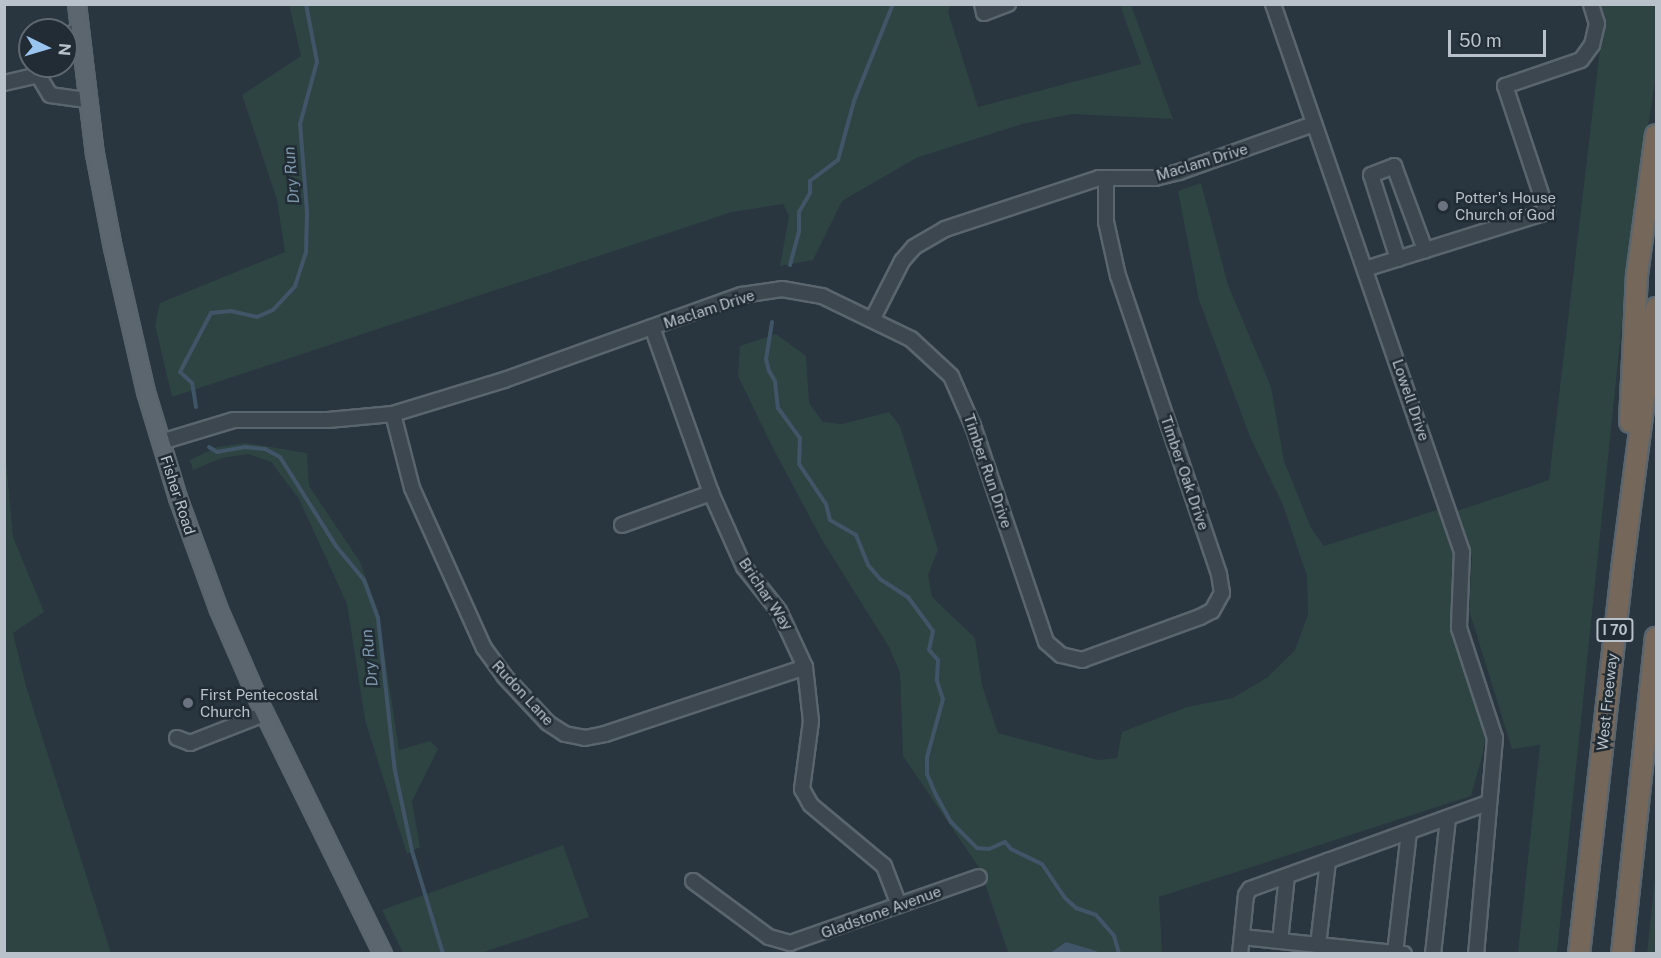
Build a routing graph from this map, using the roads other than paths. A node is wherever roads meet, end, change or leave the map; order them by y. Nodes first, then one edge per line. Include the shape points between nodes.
1 (1008, 4) edge
2 (1273, 4) edge
3 (1591, 4) edge
4 (983, 9) edge
5 (78, 60) edge
6 (19, 78) edge
7 (43, 78) edge
8 (4, 83) edge
9 (87, 100) junction
10 (1314, 124) junction
11 (1656, 135) edge
12 (1106, 178) junction
13 (1425, 250) junction
14 (1398, 259) junction
15 (1365, 269) junction
16 (1656, 308) edge
17 (873, 318) junction
18 (652, 327) junction
19 (393, 414) junction
20 (161, 442) junction
21 (711, 493) junction
22 (622, 525) dead end
23 (1623, 562) junction
24 (1656, 638) edge
25 (1061, 655) joint
26 (805, 667) junction
27 (264, 714) junction
28 (177, 738) dead end
29 (1487, 803) junction
30 (1448, 818) junction
31 (1409, 832) junction
32 (1328, 861) junction
33 (1287, 876) junction
34 (979, 877) dead end
35 (693, 881) dead end
36 (899, 905) junction
37 (1242, 937) junction
38 (1280, 941) junction
39 (1318, 945) junction
40 (1399, 953) edge
41 (383, 954) edge
42 (1240, 954) edge
43 (1433, 954) edge
44 (1476, 954) edge
45 (1580, 954) edge
46 (1622, 954) edge

1 - 4 street
2 - 10 street, Lowell Drive
3 - 13 street via 1597,24 1592,45 1581,60 1505,86 1547,212
5 - 9 main road, Fisher Road
6 - 8 street
7 - 9 street via 50,95
9 - 20 main road, Fisher Road via 113,248
10 - 12 street, Maclam Drive via 1179,172 1155,178
10 - 15 street, Lowell Drive
11 - 23 highway via 1637,275
12 - 17 street, Maclam Drive via 1065,187 929,237 902,261
12 - 25 street, Timber Oak Drive via 1106,222 1118,276 1219,574 1222,593 1212,611 1200,617 1082,660
13 - 14 street
13 - 14 street via 1394,166 1371,175
14 - 15 street
15 - 29 street, Lowell Drive via 1462,552 1459,628 1495,738
16 - 23 highway, West Freeway / I 70
17 - 18 street, Maclam Drive via 822,296 782,289 742,295
17 - 25 street, Timber Run Drive via 911,339 951,376 973,426 1046,642
18 - 19 street, Maclam Drive
18 - 21 street, Brichar Way
19 - 20 street, Maclam Drive via 328,420 234,420
19 - 26 street, Rudon Lane via 412,488 484,648 548,723 565,734 585,738 605,734
20 - 27 main road, Fisher Road via 219,610
21 - 22 street
21 - 26 street, Brichar Way via 744,567 779,611
23 - 45 highway, West Freeway / I 70
24 - 46 highway, I 70
26 - 36 street, Brichar Way via 811,721 802,789 810,806 884,866
27 - 28 street via 190,743
27 - 41 main road, Fisher Road
29 - 30 street
29 - 44 street, Lowell Drive
30 - 31 street
30 - 43 street
31 - 32 street
31 - 40 street
32 - 33 street
32 - 39 street
33 - 37 street via 1250,889
33 - 38 street
34 - 36 street, Gladstone Avenue
35 - 36 street, Gladstone Avenue via 769,937 790,943
37 - 38 street
37 - 42 street
38 - 39 street
39 - 40 street

